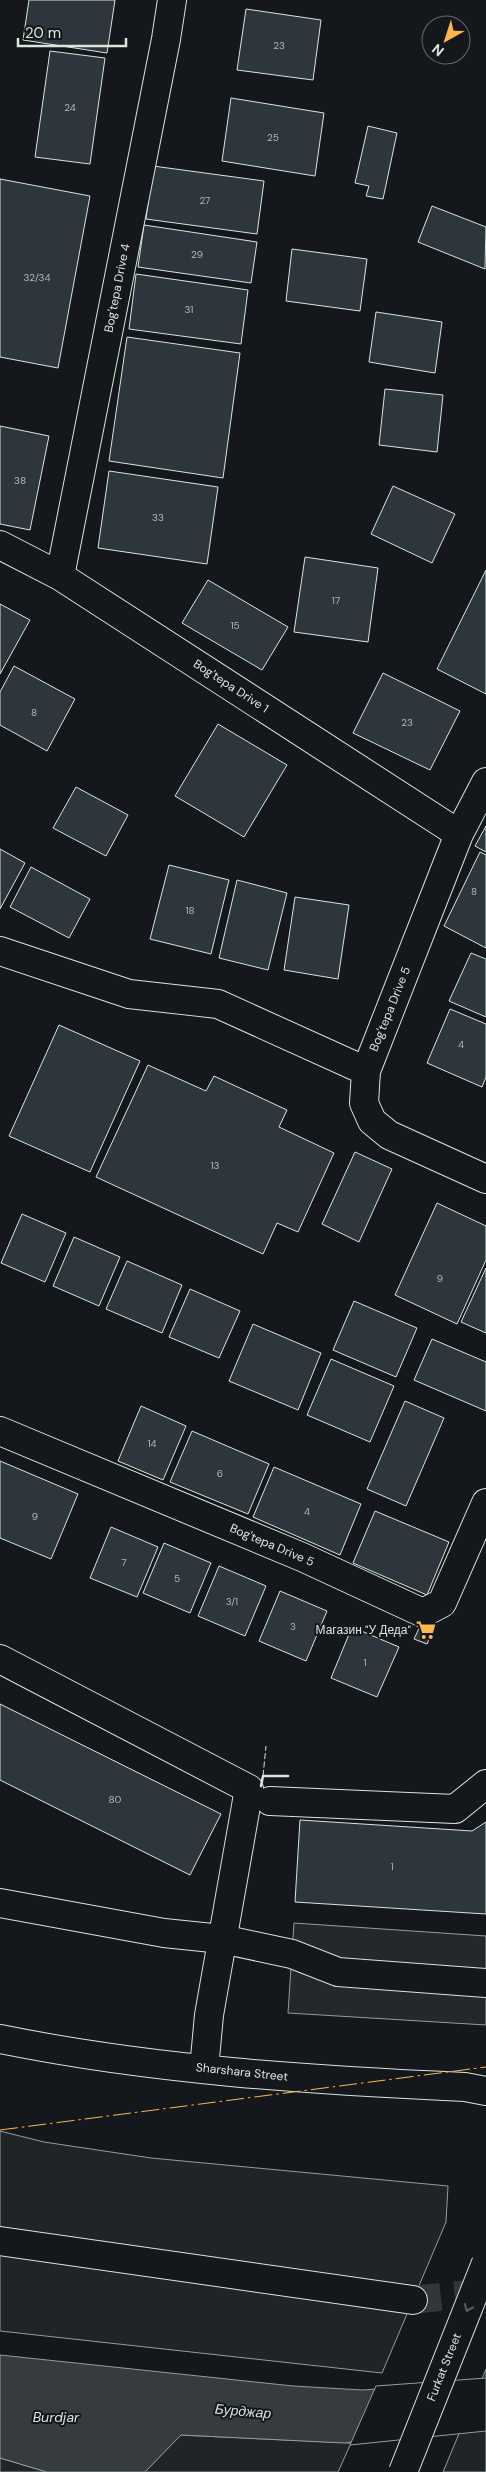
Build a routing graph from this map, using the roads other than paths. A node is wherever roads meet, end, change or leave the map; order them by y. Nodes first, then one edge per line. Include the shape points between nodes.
1 (172, 0) edge
2 (0, 545) edge
3 (60, 576) junction
4 (486, 782) edge
5 (459, 834) junction
6 (0, 951) edge
7 (366, 1071) junction
8 (486, 1179) edge
9 (0, 1431) edge
10 (486, 1504) edge
11 (0, 1659) edge
12 (486, 1784) edge
13 (270, 1801) dead end
14 (0, 1903) edge
15 (222, 1939) junction
16 (486, 1983) edge
17 (0, 2039) edge
18 (204, 2069) junction
19 (486, 2091) edge
20 (0, 2241) edge
21 (486, 2263) edge
22 (413, 2300) tunnel mouth
23 (403, 2472) edge

1 - 3 street, Bog'tepa Drive 4
2 - 3 street, Bog'tepa Drive 1
3 - 5 street, Bog'tepa Drive 1
4 - 5 street, Bog'tepa Drive 5
5 - 7 street, Bog'tepa Drive 5
6 - 7 street via 129,994 218,1004
7 - 8 street, Bog'tepa Drive 5 via 364,1103 372,1121 389,1135
9 - 10 street, Bog'tepa Drive 5 via 302,1557 423,1613 442,1603
11 - 15 street via 249,1789
12 - 13 street via 455,1809
14 - 15 street
15 - 16 street via 292,1954 338,1972
15 - 18 street
17 - 18 street, Sharshara Street via 73,2054
18 - 19 street, Sharshara Street
20 - 22 street
21 -> 23 street, Furkat Street, bridge

